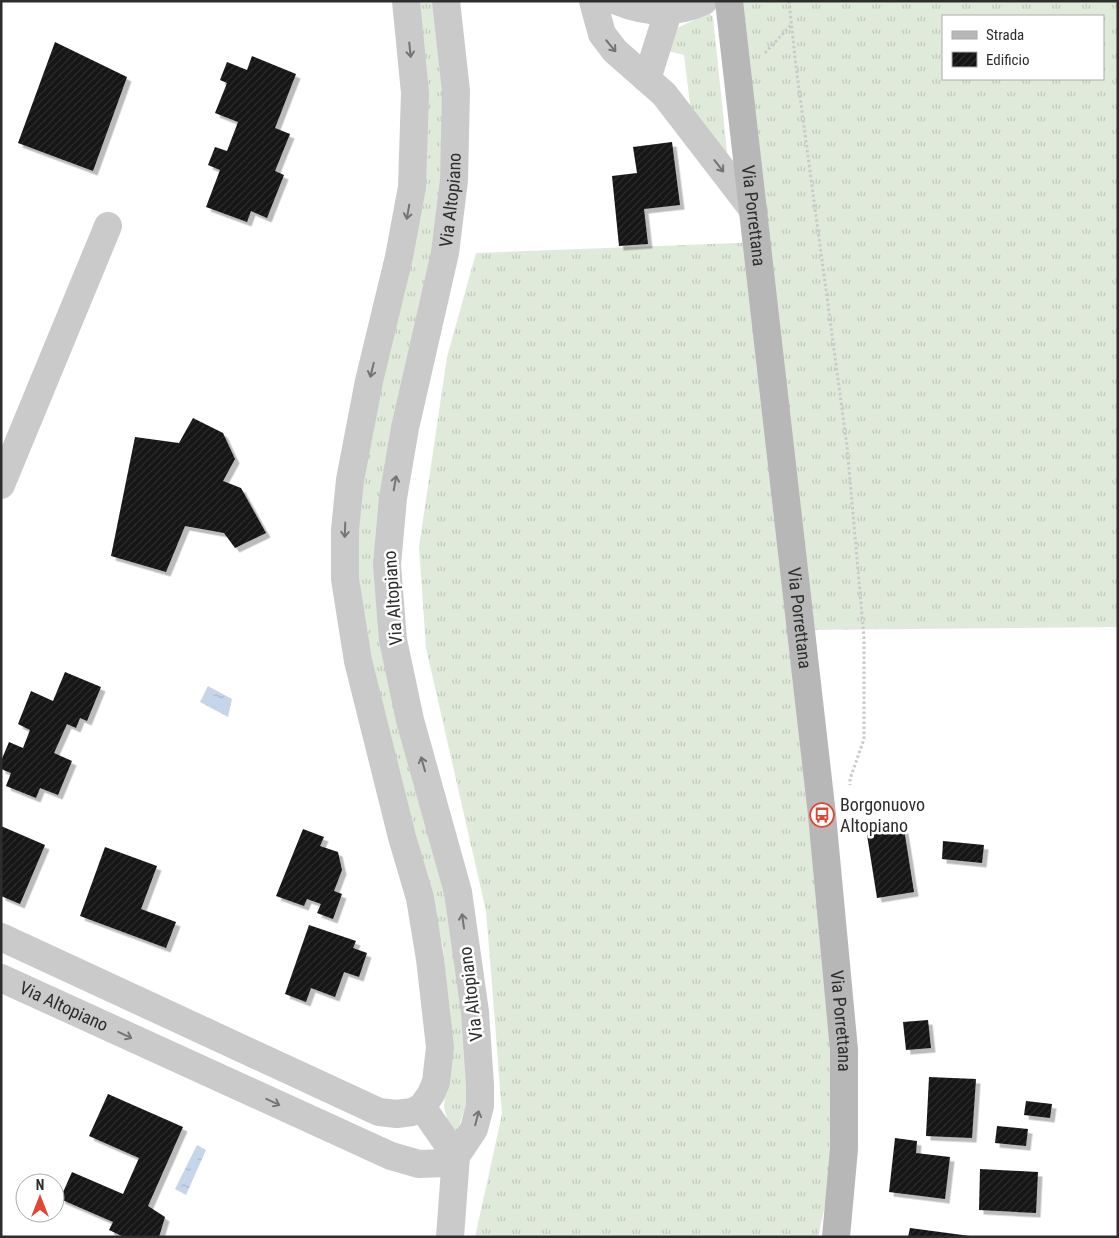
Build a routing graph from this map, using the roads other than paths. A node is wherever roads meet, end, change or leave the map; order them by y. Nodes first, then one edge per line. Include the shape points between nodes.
1 (406, 1) edge
2 (446, 1) edge
3 (593, 1) edge
4 (616, 1) edge
5 (704, 1) edge
6 (729, 1) edge
7 (668, 12) junction
8 (647, 79) junction
9 (754, 210) junction
10 (108, 226) dead end
11 (1, 485) edge
12 (1, 937) edge
13 (1, 978) edge
14 (422, 1108) junction
15 (456, 1156) junction
16 (450, 1237) edge
17 (836, 1237) edge

1 -> 14 street, Via Altopiano via 415,93 412,187 350,480 345,579 358,661 420,898 430,959 440,1047 436,1082
15 -> 2 street, Via Altopiano via 474,1129 480,1106 475,1012 458,892 410,720 393,640 387,566 392,498 404,428 445,253 454,180 456,91
3 -> 8 street via 602,34
4 - 7 street via 651,11
5 - 7 street
6 - 9 main road, Via Porrettana
7 - 8 street
8 -> 9 street via 664,94
9 - 17 main road, Via Porrettana via 822,815 844,1050 844,1149
10 - 11 street
12 - 14 street, Via Altopiano via 379,1112 398,1114
13 -> 15 street, Via Altopiano via 391,1156 419,1164 444,1163
14 - 15 street
15 - 16 street, Via Altopiano

